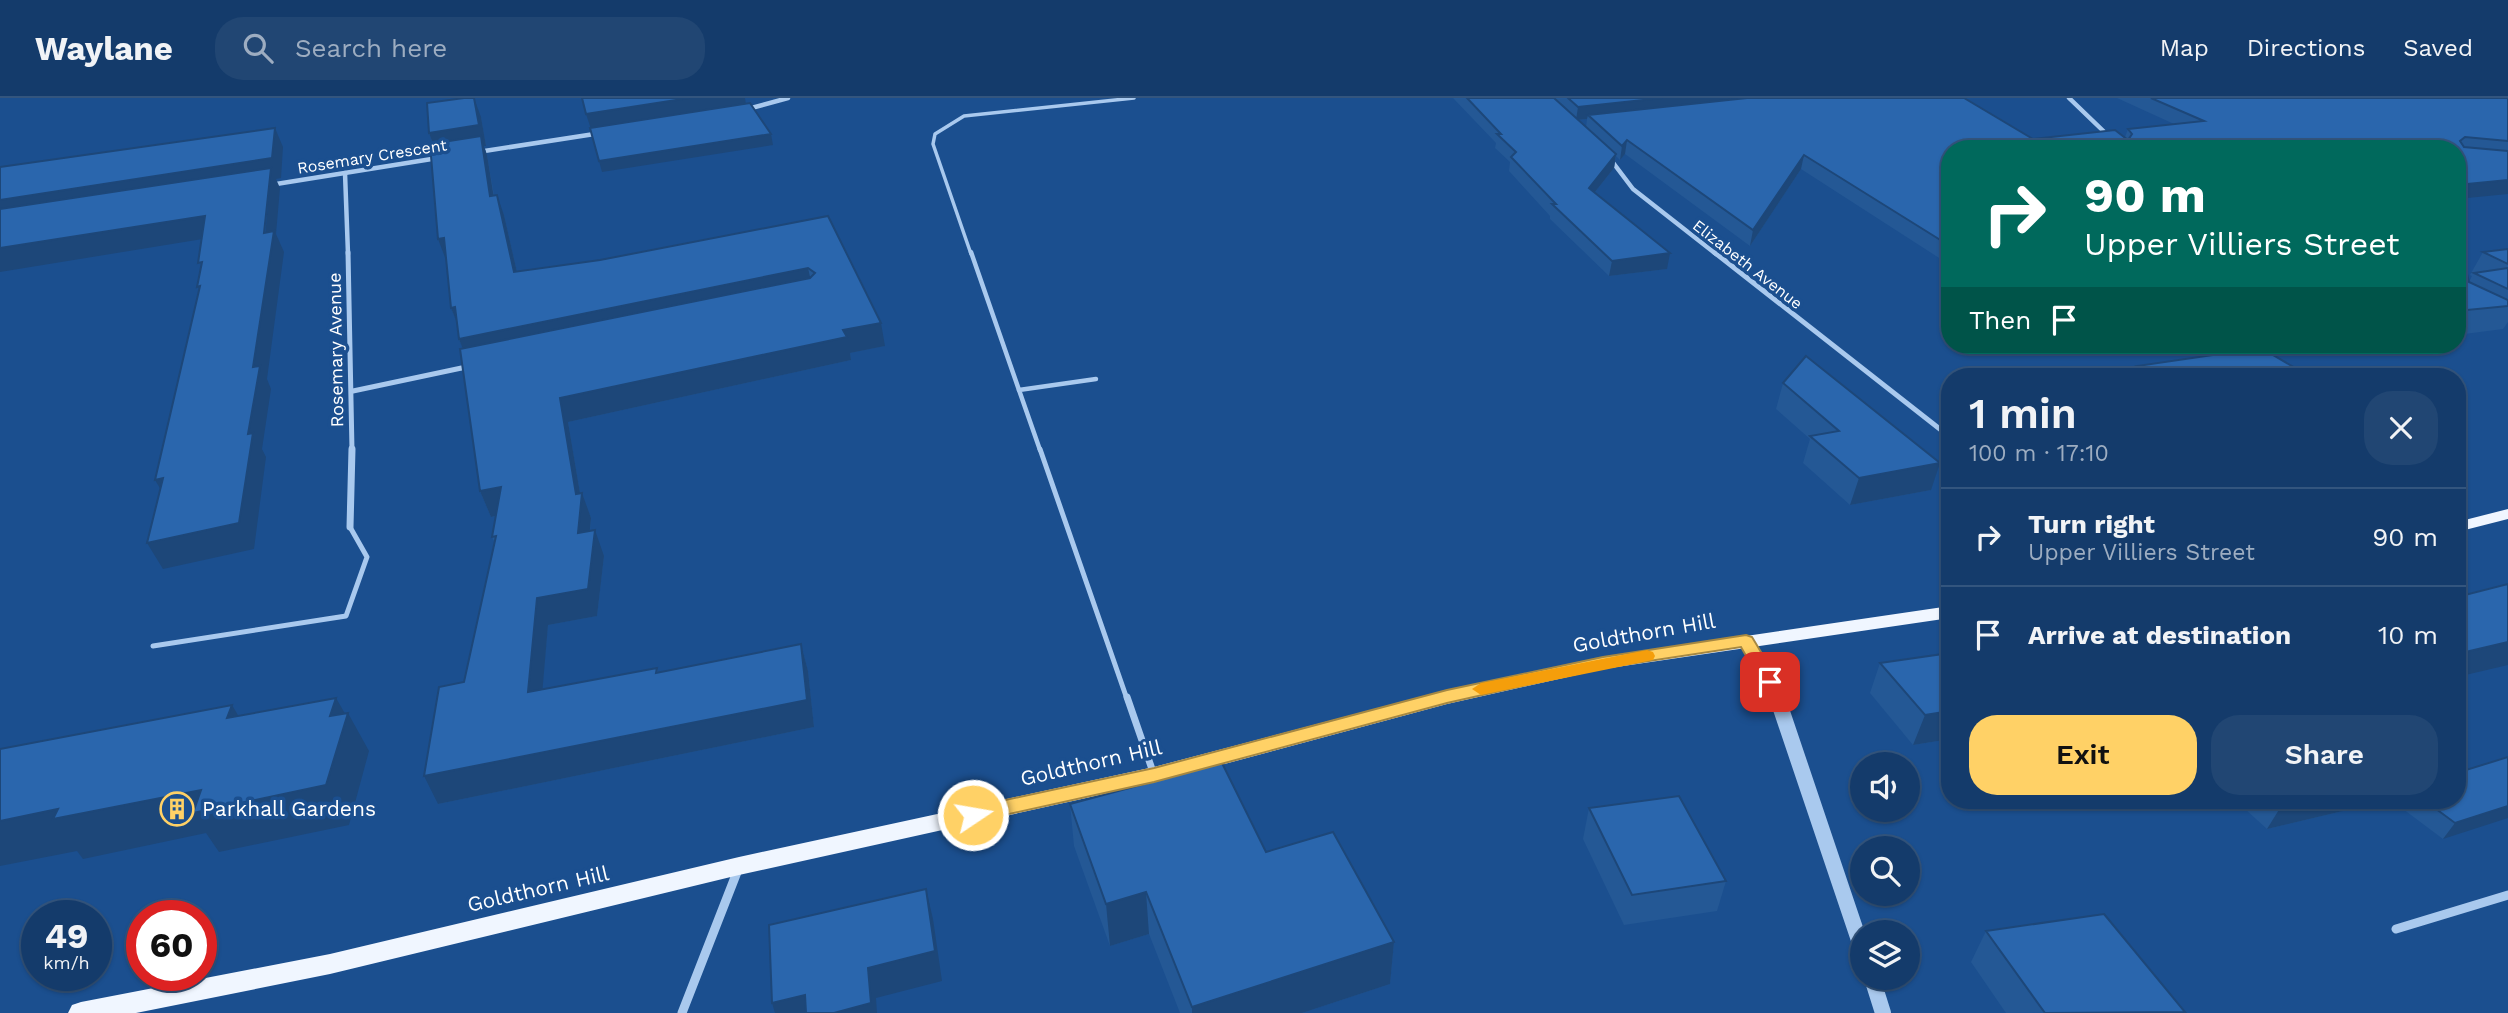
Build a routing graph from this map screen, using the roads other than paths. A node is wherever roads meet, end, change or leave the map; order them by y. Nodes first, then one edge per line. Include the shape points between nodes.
1 (788, 98) edge
2 (1134, 98) edge
3 (2068, 98) edge
4 (733, 112) edge
5 (613, 131) edge
6 (2112, 140) edge
7 (1600, 148) edge
8 (466, 154) edge
9 (452, 156) edge
10 (345, 173) junction
11 (262, 186) edge
12 (475, 366) edge
13 (1096, 379) dead end
14 (1019, 390) junction
15 (353, 391) junction
16 (1941, 430) edge
17 (2508, 514) edge
18 (2466, 525) edge
19 (350, 527) joint
20 (1941, 613) edge
21 (1746, 641) junction
22 (153, 646) dead end
23 (1154, 775) junction
24 (739, 866) junction
25 (2508, 895) edge
26 (1852, 920) edge
27 (2396, 929) dead end
28 (1876, 990) edge
29 (81, 1013) edge
30 (682, 1013) edge
31 (1883, 1013) edge

1 - 4 street
2 - 14 lane via 964,116 935,134 933,144
3 - 6 street
5 - 8 street, Rosemary Crescent
7 - 16 street, Elizabeth Avenue via 1633,189
9 - 10 street, Rosemary Crescent
10 - 11 street, Rosemary Crescent
10 - 15 street, Rosemary Avenue
12 - 15 street
13 - 14 lane
14 - 23 lane
15 - 19 street, Rosemary Avenue
17 - 18 main road
19 - 22 lane via 367,557 346,616
20 - 21 main road, Goldthorn Hill
21 - 23 main road, Goldthorn Hill via 1603,663 1447,696
21 - 26 street via 1779,701
23 - 24 main road, Goldthorn Hill
24 - 29 main road, Goldthorn Hill via 330,964
24 - 30 street
25 - 27 street
28 - 31 street

